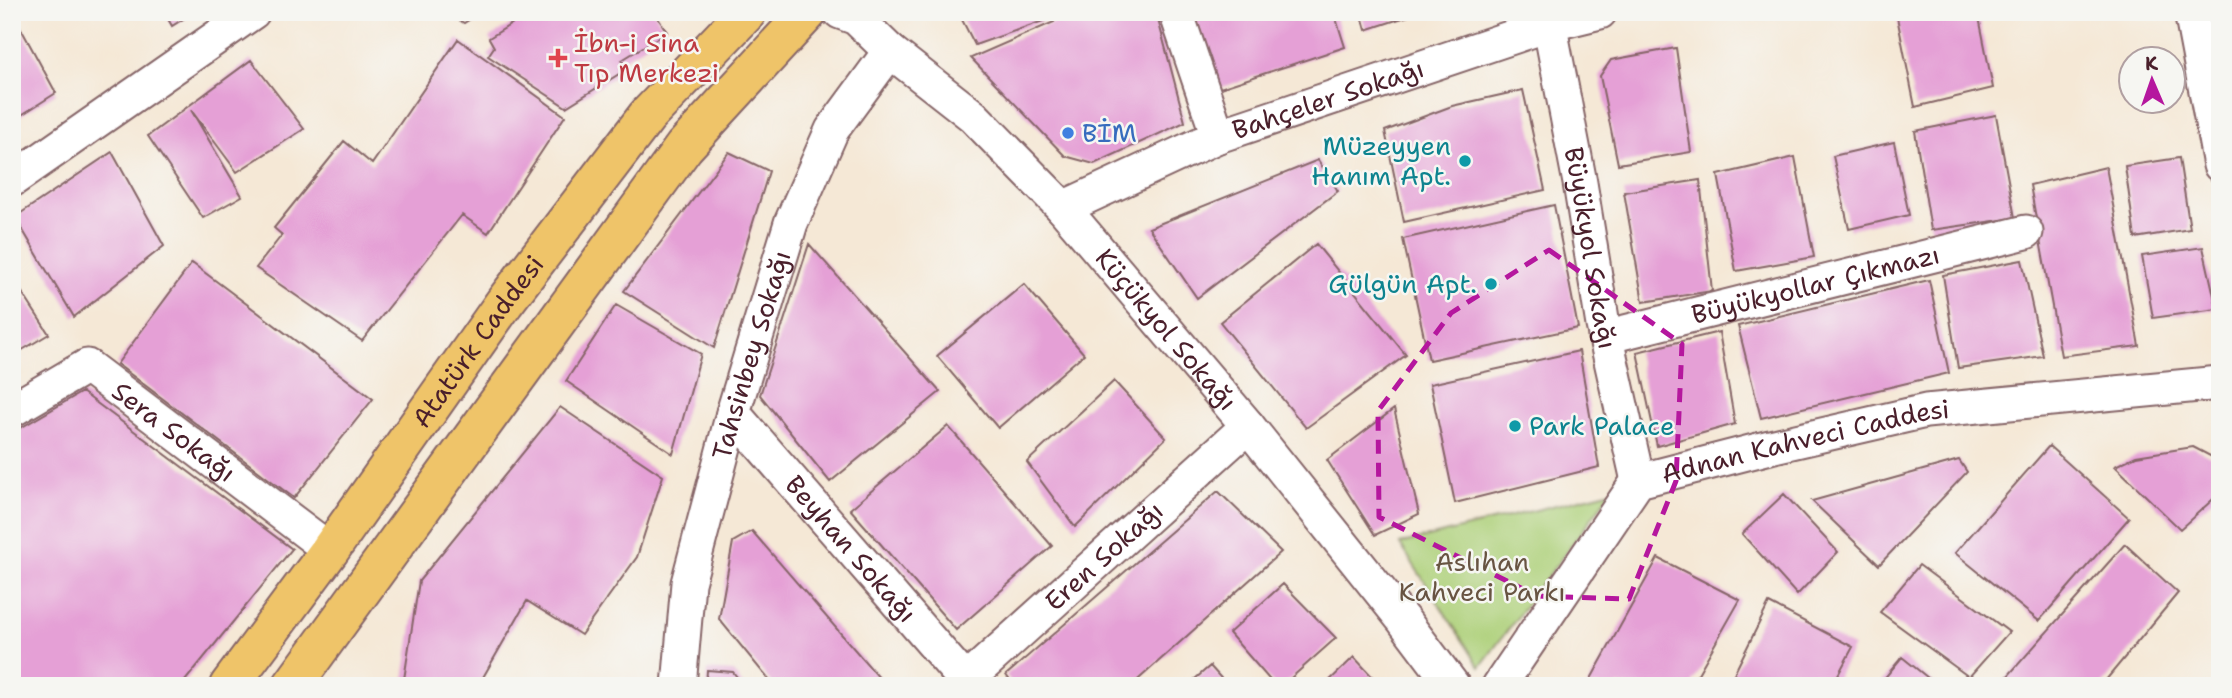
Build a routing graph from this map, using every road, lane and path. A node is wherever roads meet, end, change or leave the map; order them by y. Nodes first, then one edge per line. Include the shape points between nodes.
1 (253, 12) edge
2 (747, 12) edge
3 (808, 12) edge
4 (841, 12) edge
5 (1176, 12) edge
6 (1600, 12) edge
7 (2191, 12) edge
8 (1549, 18) edge
9 (890, 51) junction
10 (1218, 136) junction
11 (2220, 165) edge
12 (12, 180) edge
13 (1063, 208) junction
14 (2026, 232) dead end
15 (1605, 337) junction
16 (2220, 383) edge
17 (12, 410) edge
18 (733, 413) junction
19 (1248, 426) junction
20 (1638, 481) junction
21 (331, 550) junction
22 (300, 683) edge
23 (965, 684) edge
24 (229, 686) edge
25 (679, 686) edge
26 (1453, 686) edge
27 (1499, 686) edge

1 - 12 street
2 - 21 main road, Atatürk Caddesi via 647,116 504,303
3 - 22 main road, Atatürk Caddesi via 684,147
4 - 9 street, Küçükyol Sokağı via 856,18
5 - 10 street
6 - 8 street, Bahçeler Sokağı
7 - 11 street
8 - 10 street, Bahçeler Sokağı
8 - 15 street, Büyükyol Sokağı
9 - 13 street, Küçükyol Sokağı via 972,116
9 - 18 street, Tahsinbey Sokağı via 832,130 796,211
10 - 13 street, Bahçeler Sokağı
13 - 19 street, Küçükyol Sokağı
14 - 15 street, Büyükyollar Çıkmazı
15 - 20 street, Büyükyol Sokağı
16 - 20 street, Adnan Kahveci Caddesi via 1926,411
17 - 21 street, Sera Sokağı via 87,366
18 - 23 street, Beyhan Sokağı
18 - 25 street, Tahsinbey Sokağı via 688,583
19 - 23 street, Eren Sokağı
19 - 26 street, Küçükyol Sokağı
20 - 27 street, Adnan Kahveci Caddesi
21 - 24 main road, Atatürk Caddesi

